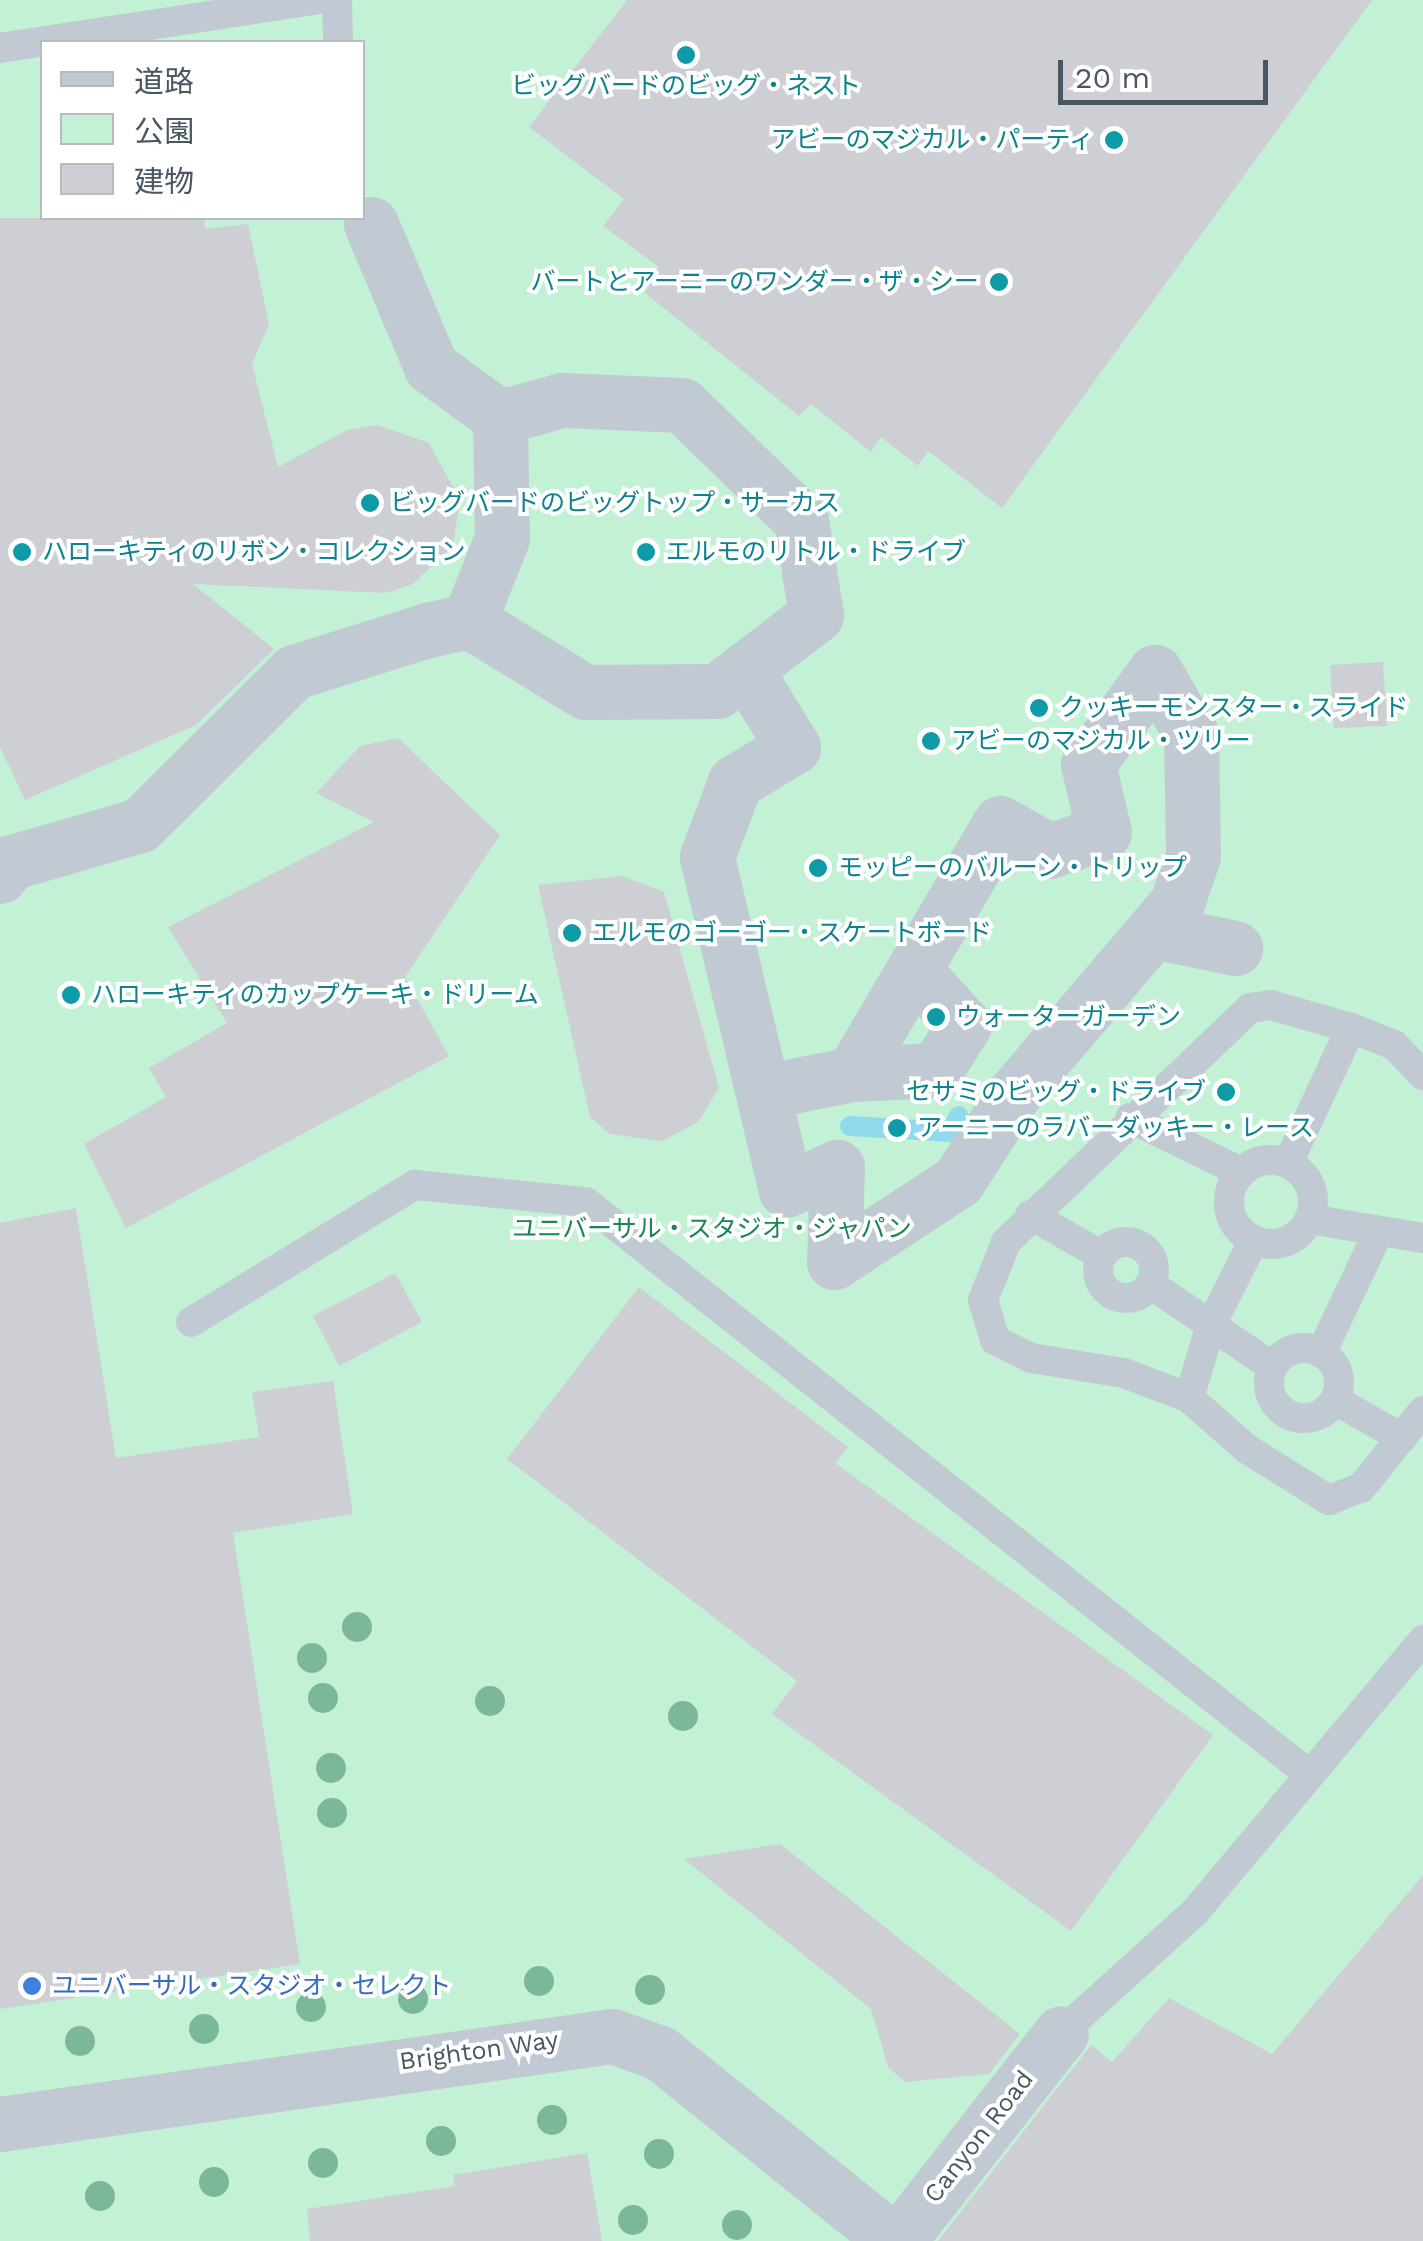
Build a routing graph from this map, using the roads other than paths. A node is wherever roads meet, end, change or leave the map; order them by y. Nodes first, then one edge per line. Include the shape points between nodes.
1 (314, 0) edge
2 (337, 0) edge
3 (52, 40) edge
4 (338, 40) edge
5 (40, 42) edge
6 (0, 48) edge
7 (367, 213) edge
8 (500, 418) junction
9 (469, 621) junction
10 (745, 670) junction
11 (0, 876) edge
12 (1154, 931) junction
13 (1235, 948) dead end
14 (914, 970) junction
15 (1351, 1028) junction
16 (852, 1074) junction
17 (1423, 1074) edge
18 (768, 1091) junction
19 (1130, 1118) junction
20 (1288, 1163) junction
21 (1241, 1172) junction
22 (1030, 1216) junction
23 (1309, 1219) junction
24 (1379, 1231) junction
25 (1423, 1238) edge
26 (1254, 1240) junction
27 (191, 1322) dead end
28 (1212, 1325) junction
29 (1321, 1352) junction
30 (1273, 1367) junction
31 (1189, 1398) junction
32 (1334, 1400) junction
33 (1423, 1412) edge
34 (1402, 1438) junction
35 (1423, 1640) edge
36 (1310, 1774) junction
37 (1061, 2033) joint
38 (0, 2124) edge
39 (896, 2241) edge

1 - 3 lane
2 - 4 lane
5 - 6 lane
7 - 8 street via 431,367
8 - 9 street via 502,538
8 - 10 street via 562,400 682,404 801,520 816,615
9 - 10 street via 585,692 716,691
9 - 11 street via 294,672 140,825 9,863
10 - 18 street via 793,747 735,782 707,857
12 - 13 street
12 - 14 street via 1177,904 1193,856 1191,734 1155,672 1088,764 1104,832 1050,851 1000,823
12 - 18 street via 1013,1095 958,1180 834,1262 837,1167 786,1190
14 - 16 street
14 - 16 street via 964,1025 936,1070
15 - 17 lane via 1394,1045
15 - 19 lane via 1271,1005 1250,1008
15 - 20 lane
16 - 18 street
19 - 21 lane
19 - 22 lane
20 - 21 lane via 1255,1162
20 - 23 lane via 1310,1186
21 - 26 lane via 1232,1185 1232,1217
22 - 28 lane via 1101,1255 1118,1242 1140,1245 1154,1262 1150,1284
22 - 31 lane via 1006,1242 983,1300 995,1340 1031,1358 1124,1373
23 - 24 lane
23 - 26 lane via 1287,1241
24 - 25 lane
24 - 29 lane
26 - 28 lane
27 - 36 lane via 415,1185 586,1202
28 - 30 lane
28 - 31 lane
29 - 30 lane via 1294,1350
29 - 32 lane via 1337,1374
30 - 32 lane via 1270,1394 1288,1414 1314,1417
31 - 34 lane via 1248,1450 1329,1500 1361,1488
32 - 34 lane
33 - 34 lane
35 - 36 lane
36 - 37 lane via 1194,1913
37 - 39 street, Canyon Road
38 - 39 street, Brighton Way via 612,2036 660,2053

